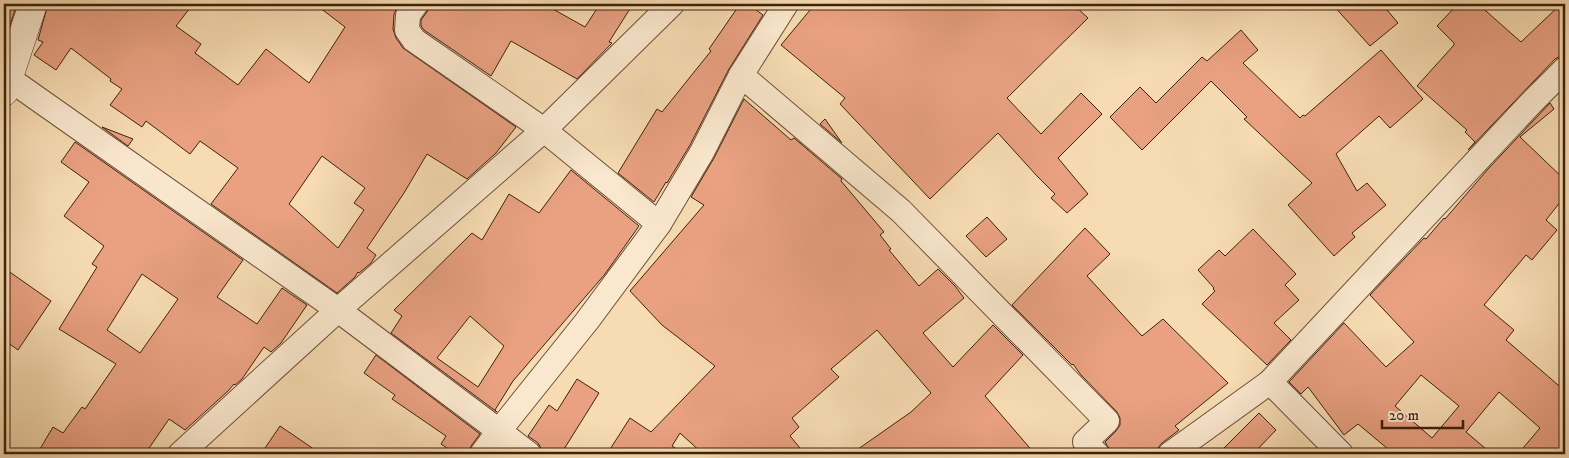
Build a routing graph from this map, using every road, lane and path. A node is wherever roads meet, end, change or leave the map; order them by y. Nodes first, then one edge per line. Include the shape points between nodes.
1 (33, 4) edge
2 (416, 4) edge
3 (672, 4) edge
4 (786, 4) edge
5 (1565, 69) edge
6 (741, 74) junction
7 (6, 85) edge
8 (544, 130) junction
9 (659, 224) junction
10 (338, 310) junction
11 (1270, 382) junction
12 (499, 431) junction
13 (180, 454) edge
14 (482, 454) edge
15 (530, 454) edge
16 (1097, 454) edge
17 (1170, 454) edge
18 (1341, 454) edge

1 - 7 street
2 - 8 street via 408,15 407,30 414,40
3 - 8 street
4 - 6 street
5 - 11 street
6 - 9 street via 702,152
6 - 16 street via 901,211 1107,421 1085,442
7 - 10 street
8 - 9 street
8 - 10 street
9 - 12 street via 588,321
10 - 12 street
10 - 13 street
11 - 17 street
11 - 18 street
12 - 14 street
12 - 15 street

